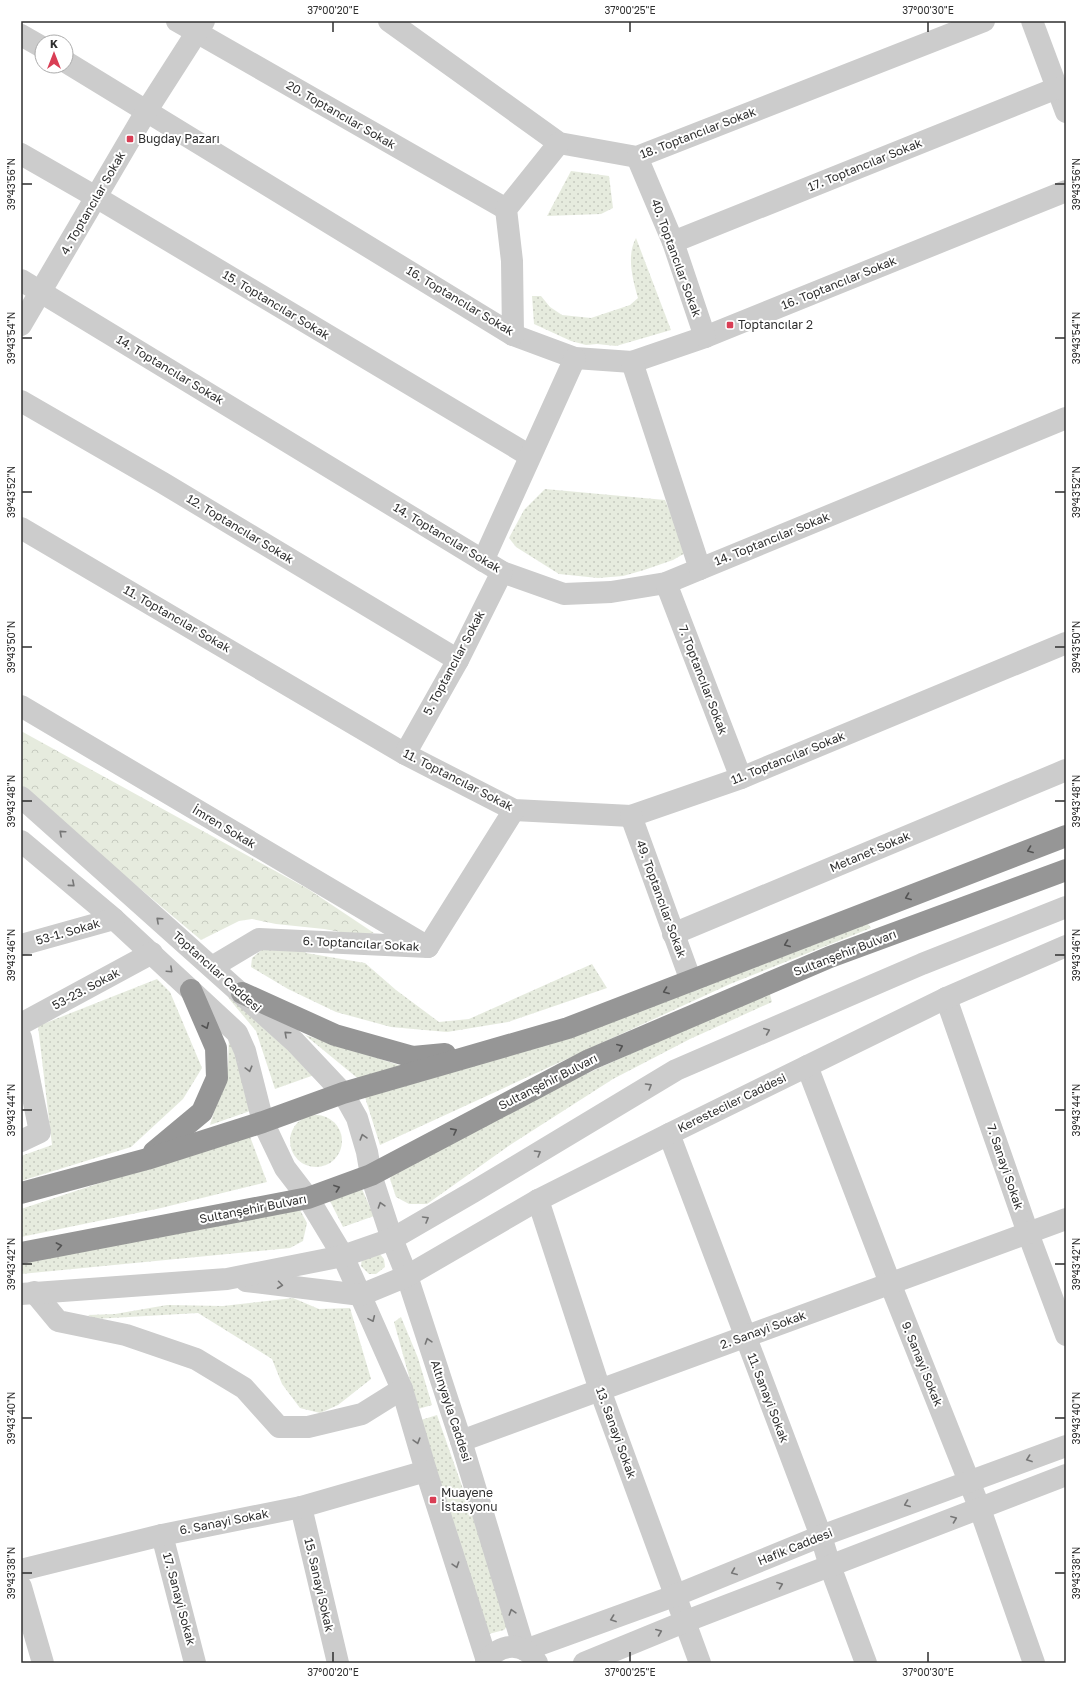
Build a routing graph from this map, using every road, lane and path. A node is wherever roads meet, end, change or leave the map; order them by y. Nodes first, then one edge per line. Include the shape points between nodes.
1 (177, 21) edge
2 (388, 21) edge
3 (984, 21) edge
4 (1032, 21) edge
5 (200, 27) edge
6 (21, 35) edge
7 (34, 42) edge
8 (74, 67) edge
9 (1057, 88) junction
10 (147, 110) junction
11 (1066, 112) edge
12 (559, 143) junction
13 (21, 154) edge
14 (637, 158) junction
15 (1066, 191) edge
16 (96, 197) junction
17 (506, 209) junction
18 (673, 242) junction
19 (21, 280) edge
20 (41, 292) junction
21 (21, 325) edge
22 (513, 335) junction
23 (705, 338) junction
24 (575, 358) junction
25 (632, 362) junction
26 (21, 401) edge
27 (1066, 418) edge
28 (530, 456) junction
29 (21, 528) edge
30 (483, 561) junction
31 (700, 569) junction
32 (502, 572) junction
33 (666, 583) junction
34 (1066, 644) edge
35 (458, 660) junction
36 (21, 706) edge
37 (405, 754) junction
38 (1066, 770) edge
39 (741, 778) junction
40 (21, 797) edge
41 (514, 810) junction
42 (631, 816) junction
43 (1066, 836) edge
44 (21, 841) edge
45 (1066, 870) edge
46 (1066, 907) edge
47 (114, 919) junction
48 (673, 934) junction
49 (21, 945) edge
50 (1066, 946) edge
51 (428, 947) junction
52 (152, 953) junction
53 (212, 967) junction
54 (691, 981) junction
55 (191, 990) junction
56 (242, 994) junction
57 (946, 998) junction
58 (21, 1024) edge
59 (21, 1038) edge
60 (498, 1049) junction
61 (808, 1066) junction
62 (343, 1093) junction
63 (263, 1122) junction
64 (669, 1134) junction
65 (21, 1141) edge
66 (147, 1159) junction
67 (372, 1175) junction
68 (21, 1193) edge
69 (308, 1198) junction
70 (538, 1200) junction
71 (1066, 1219) edge
72 (1028, 1233) junction
73 (392, 1239) junction
74 (21, 1253) edge
75 (343, 1256) junction
76 (407, 1276) junction
77 (227, 1279) junction
78 (890, 1284) junction
79 (27, 1293) edge
80 (361, 1295) junction
81 (1066, 1335) edge
82 (745, 1337) junction
83 (402, 1389) junction
84 (600, 1390) junction
85 (461, 1441) junction
86 (1066, 1446) edge
87 (426, 1471) junction
88 (1066, 1475) edge
89 (968, 1481) junction
90 (301, 1507) junction
91 (980, 1509) junction
92 (162, 1535) junction
93 (821, 1536) junction
94 (830, 1566) junction
95 (21, 1570) edge
96 (21, 1587) edge
97 (674, 1596) junction
98 (684, 1622) junction
99 (529, 1654) edge
100 (486, 1662) edge
101 (43, 1663) edge
102 (195, 1663) edge
103 (338, 1663) edge
104 (584, 1663) edge
105 (700, 1663) edge
106 (866, 1663) edge
107 (1034, 1663) edge

1 - 5 street, 20. Toptancılar Sokak
2 - 12 street, 18. Toptancılar Sokak
3 - 14 street, 18. Toptancılar Sokak
4 - 9 street
5 - 10 street, 4. Toptancılar Sokak
5 - 17 street, 20. Toptancılar Sokak
6 - 7 street
8 - 10 street, 16. Toptancılar Sokak
9 - 11 street
9 - 18 street, 17. Toptancılar Sokak
10 - 16 street, 4. Toptancılar Sokak
10 - 22 street, 16. Toptancılar Sokak
12 - 14 street, 18. Toptancılar Sokak
12 - 17 street
13 - 16 street, 15. Toptancılar Sokak
14 - 18 street, 40. Toptancılar Sokak
15 - 23 street, 16. Toptancılar Sokak
16 - 20 street, 4. Toptancılar Sokak
16 - 28 street, 15. Toptancılar Sokak
17 - 22 street via 512,261
18 - 23 street, 40. Toptancılar Sokak
19 - 20 street, 14. Toptancılar Sokak
20 - 21 street, 4. Toptancılar Sokak
20 - 30 street, 14. Toptancılar Sokak
22 - 24 street, 16. Toptancılar Sokak
23 - 25 street, 16. Toptancılar Sokak
24 - 25 street, 16. Toptancılar Sokak
24 - 28 street
25 - 31 street
26 - 35 street, 12. Toptancılar Sokak
27 - 31 street, 14. Toptancılar Sokak
28 - 30 street
29 - 37 street, 11. Toptancılar Sokak
30 - 32 street, 14. Toptancılar Sokak
31 - 33 street, 14. Toptancılar Sokak
32 - 33 street, 14. Toptancılar Sokak via 564,594 611,592
32 - 35 street, 5. Toptancılar Sokak
33 - 39 street, 7. Toptancılar Sokak
34 - 39 street, 11. Toptancılar Sokak
35 - 37 street, 5. Toptancılar Sokak
36 - 51 street, İmren Sokak
37 - 41 street, 11. Toptancılar Sokak
38 - 48 street, Metanet Sokak
39 - 42 street, 11. Toptancılar Sokak
53 -> 40 street, Toptancılar Caddesi
41 - 42 street, 11. Toptancılar Sokak
41 - 51 street, 6. Toptancılar Sokak
42 - 48 street, 49. Toptancılar Sokak
43 -> 54 highway
44 -> 47 street
67 -> 45 highway, Sultanşehir Bulvarı via 589,1060 830,957
73 -> 46 street via 676,1070 922,964
47 - 49 street, 53-1. Sokak
47 - 52 street
48 - 54 street, 49. Toptancılar Sokak
50 - 57 street, Keresteciler Caddesi
51 - 53 street, 6. Toptancılar Sokak via 259,939
52 -> 55 street
52 - 58 street, 53-23. Sokak
53 - 56 street, Toptancılar Caddesi
54 -> 60 highway via 568,1028
55 -> 63 street via 237,1033
55 -> 66 highway via 216,1048 217,1078 202,1112
56 - 60 highway via 336,1035 413,1056
62 -> 56 street, Toptancılar Caddesi via 295,1042
57 - 61 street, Keresteciler Caddesi
57 - 72 street, 7. Sanayi Sokak
59 - 65 street via 40,1132
60 - 62 highway
61 - 64 street, Keresteciler Caddesi
61 - 78 street, 9. Sanayi Sokak
62 - 63 highway
67 -> 62 street, Toptancılar Caddesi via 357,1118
63 - 66 highway
63 - 69 street via 285,1168
64 - 70 street, Keresteciler Caddesi
64 - 82 street, 11. Sanayi Sokak
66 - 68 highway
69 -> 67 highway, Sultanşehir Bulvarı
73 -> 67 street, Altınyayla Caddesi
74 -> 69 highway, Sultanşehir Bulvarı
69 - 75 street
70 - 76 street, Keresteciler Caddesi
70 - 84 street, 13. Sanayi Sokak
71 - 72 street, 2. Sanayi Sokak
72 - 78 street, 2. Sanayi Sokak
72 - 81 street, 7. Sanayi Sokak
73 - 75 street
73 - 76 street, Altınyayla Caddesi
75 - 77 street
75 - 80 street
76 - 80 street, Keresteciler Caddesi
85 -> 76 street, Altınyayla Caddesi
77 - 79 street
77 -> 80 street
78 - 82 street, 2. Sanayi Sokak
78 - 89 street, 9. Sanayi Sokak
79 - 83 street via 58,1321 126,1335 196,1359 244,1388 280,1427 308,1427 362,1414
80 -> 83 street
82 - 84 street, 2. Sanayi Sokak
82 - 93 street, 11. Sanayi Sokak
83 -> 87 street
84 - 85 street, 2. Sanayi Sokak
84 - 97 street, 13. Sanayi Sokak
99 -> 85 street, Altınyayla Caddesi
86 -> 89 street, Hafik Caddesi
87 - 90 street, 6. Sanayi Sokak
87 -> 100 street
88 - 91 street
89 - 91 street, 9. Sanayi Sokak
89 -> 93 street, Hafik Caddesi
90 - 92 street, 6. Sanayi Sokak
90 - 103 street, 15. Sanayi Sokak
94 -> 91 street
91 - 107 street, 9. Sanayi Sokak
92 - 95 street, 6. Sanayi Sokak
92 - 102 street, 17. Sanayi Sokak
93 - 94 street, 11. Sanayi Sokak
93 -> 97 street, Hafik Caddesi
98 -> 94 street
94 - 106 street, 11. Sanayi Sokak
96 - 101 street
97 - 98 street, 13. Sanayi Sokak
97 -> 99 street, Hafik Caddesi
104 -> 98 street
98 - 105 street, 13. Sanayi Sokak
99 - 100 street via 516,1647 506,1647 496,1651

